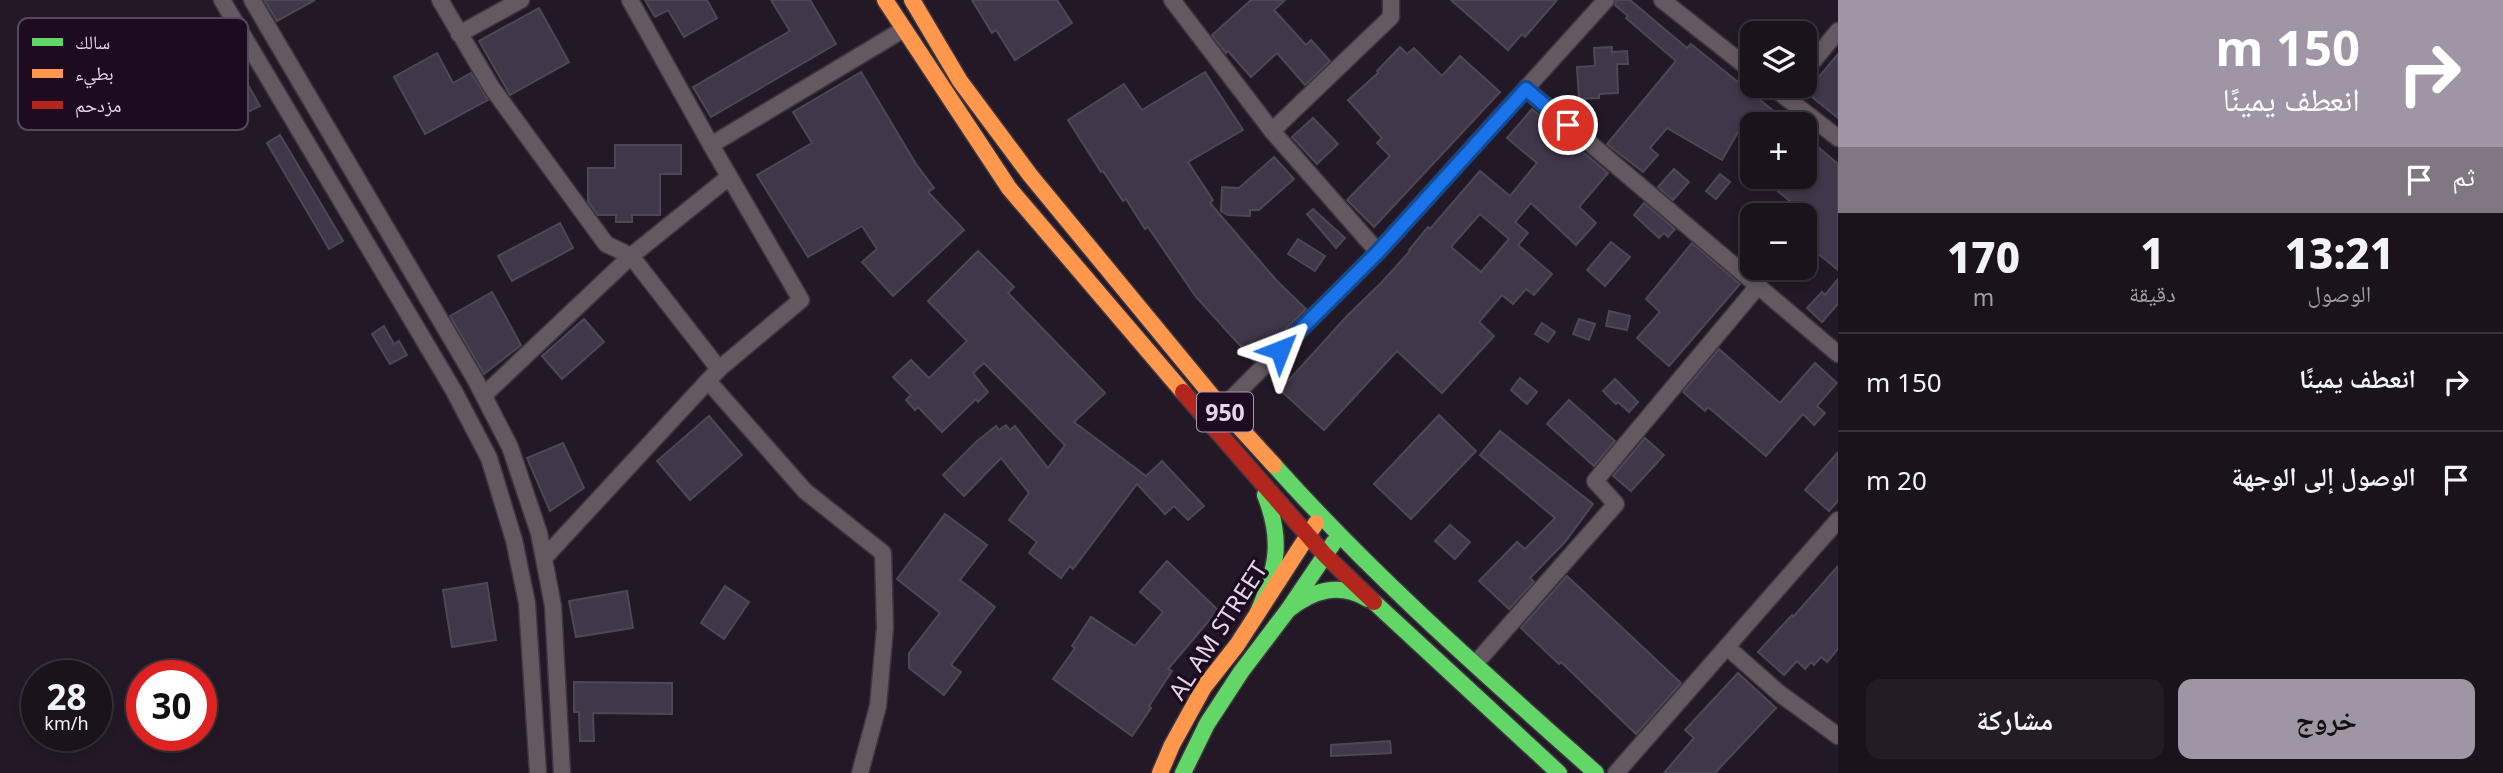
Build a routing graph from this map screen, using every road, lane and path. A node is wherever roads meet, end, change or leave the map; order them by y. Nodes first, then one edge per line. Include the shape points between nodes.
1 (222, 0) edge
2 (252, 0) edge
3 (440, 0) edge
4 (521, 0) edge
5 (630, 0) edge
6 (885, 0) edge
7 (912, 0) edge
8 (1172, 0) edge
9 (1391, 0) edge
10 (1606, 0) edge
11 (1662, 0) edge
12 (233, 18) edge
13 (904, 29) junction
14 (1838, 31) edge
15 (459, 34) junction
16 (248, 44) edge
17 (1817, 56) edge
18 (1740, 62) edge
19 (1526, 89) junction
20 (1795, 98) edge
21 (1272, 131) junction
22 (1838, 138) edge
23 (710, 145) junction
24 (729, 177) junction
25 (1378, 252) junction
26 (631, 256) junction
27 (1758, 286) junction
28 (1838, 354) edge
29 (713, 375) junction
30 (484, 395) junction
31 (1222, 408) junction
32 (1258, 480) junction
33 (1320, 517) junction
34 (1838, 520) edge
35 (1307, 534) junction
36 (1339, 536) junction
37 (1325, 555) junction
38 (544, 558) junction
39 (1379, 607) junction
40 (1288, 610) junction
41 (1258, 612) junction
42 (1727, 648) junction
43 (1475, 664) junction
44 (1838, 736) edge
45 (538, 773) edge
46 (562, 773) edge
47 (860, 773) edge
48 (1160, 773) edge
49 (1182, 773) edge
50 (1559, 773) edge
51 (1596, 773) edge
52 (1616, 773) edge

1 - 12 street
2 - 30 street
3 - 15 street
4 - 15 street
5 - 23 street
6 - 13 main road, 950 / 950
7 - 31 main road, 950 via 960,81 1030,175
8 - 21 street
9 - 21 street via 1391,17
10 - 19 street
11 - 18 street
13 - 23 street
13 - 32 main road, 950 / 950 via 1009,188
14 - 17 street
15 - 26 street via 492,88 606,244
16 - 45 street via 489,458 527,603
19 - 25 street
19 - 27 street
20 - 22 street
21 - 25 street
23 - 24 street
24 - 26 street
24 - 29 street via 801,300
25 - 31 street
26 - 29 street
26 - 30 street
27 - 28 street
27 - 43 street via 1595,481 1616,504
29 - 38 street
29 - 47 street via 805,491 883,553 885,628 878,706
30 - 38 street via 510,447
31 - 33 main road, 950
32 - 35 main road, 950 / 950
32 - 41 main road via 1273,512 1278,547 1273,581
33 - 35 main road, AL AM STREET
33 - 36 main road, 950
34 - 42 street
35 - 37 main road, 950 / 950
35 - 41 main road, AL AM STREET
36 - 37 main road, AL AM STREET
36 - 43 main road, 950
37 - 39 main road, 950 / 950
37 - 40 main road, AL AM STREET
38 - 46 street via 554,606
39 - 40 main road via 1343,588 1322,589
39 - 50 main road, 950 / 950
40 - 49 main road, AL AM STREET via 1241,672
41 - 48 main road, AL AM STREET via 1204,687
42 - 44 street
42 - 52 street
43 - 51 main road, 950

